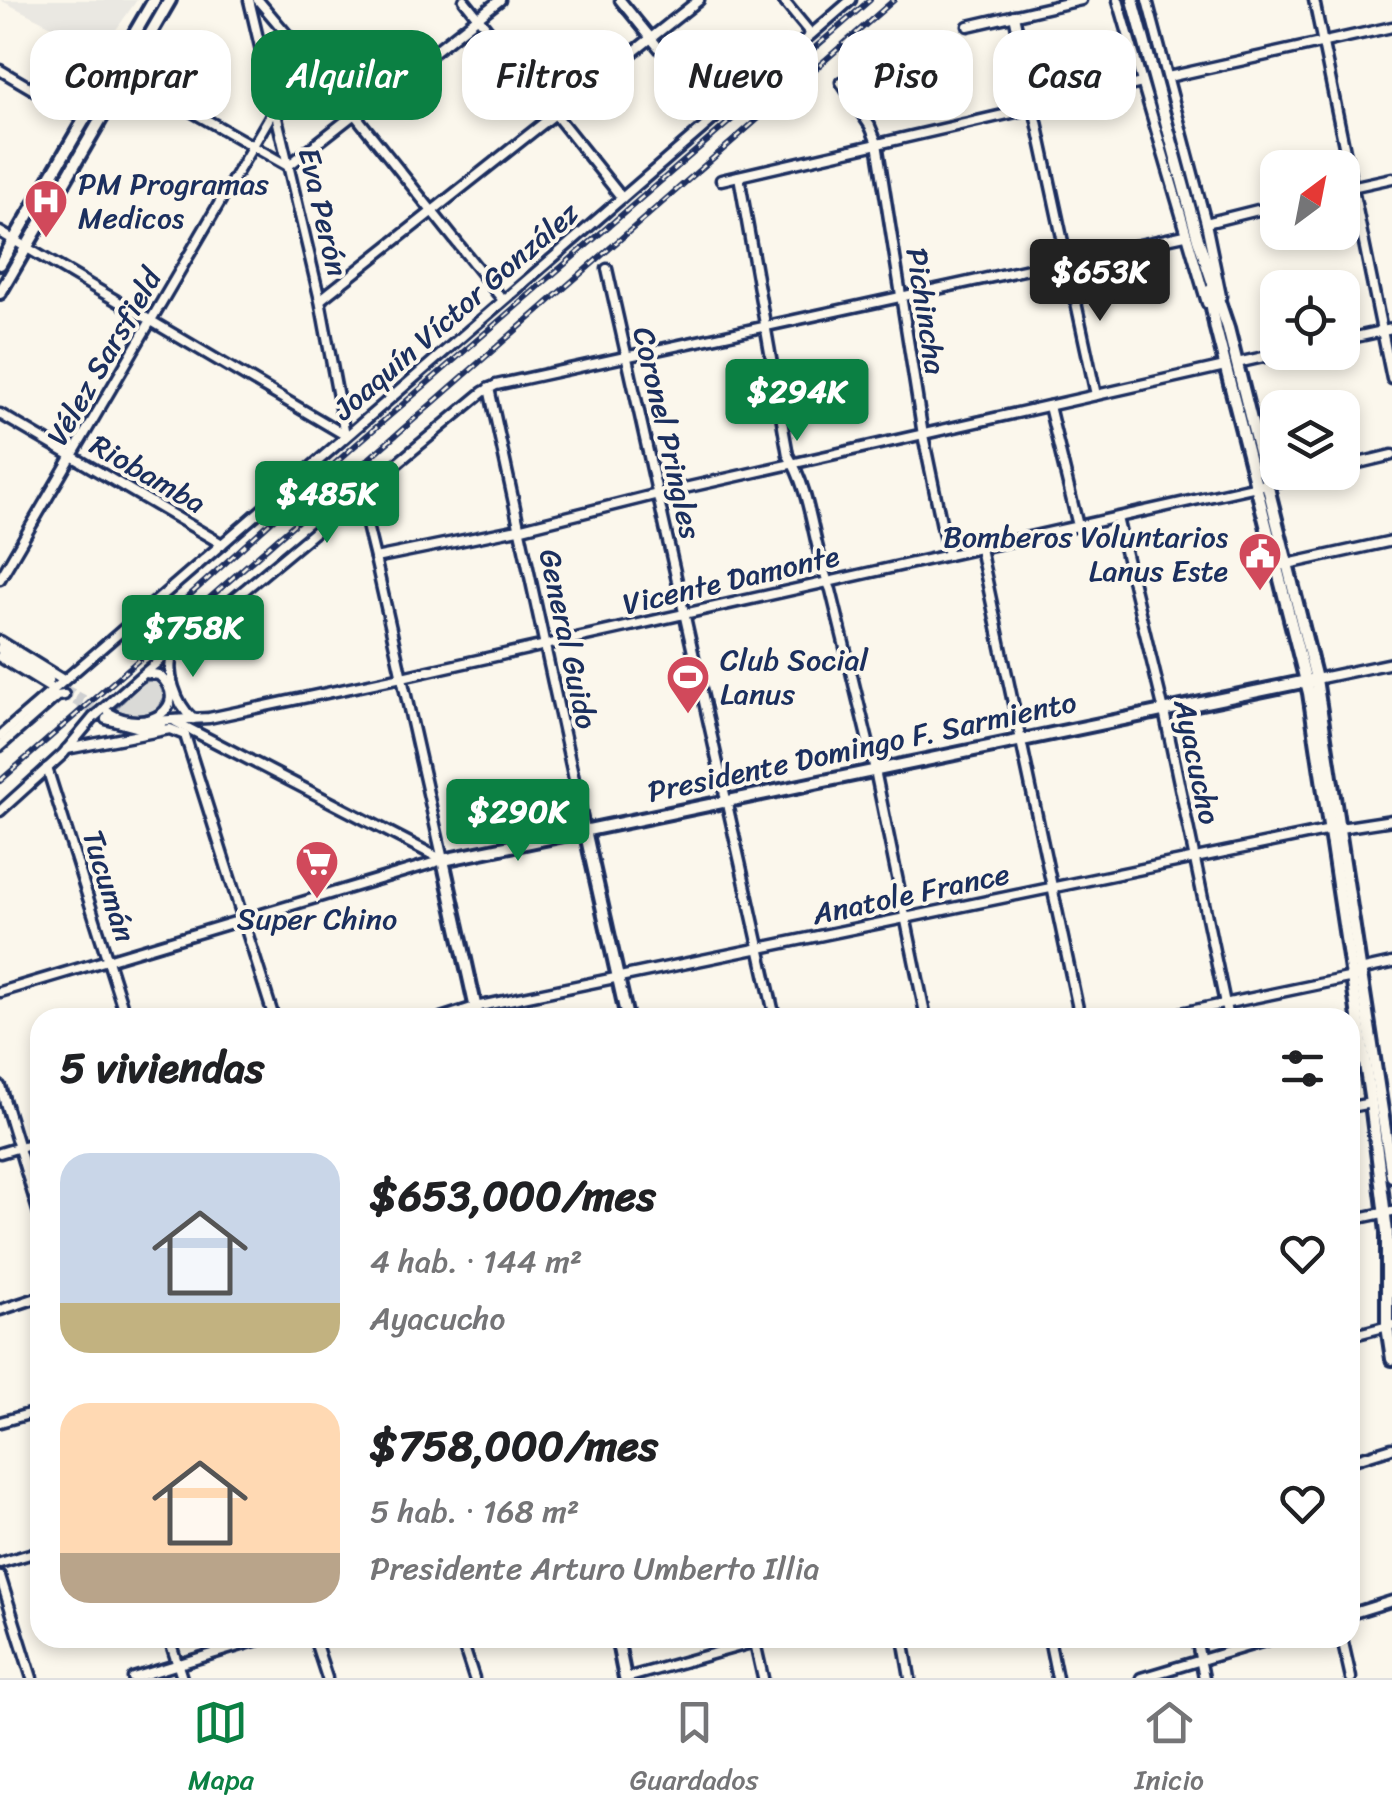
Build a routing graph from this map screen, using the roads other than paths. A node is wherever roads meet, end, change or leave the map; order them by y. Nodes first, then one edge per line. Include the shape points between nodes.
1 (154, 0) edge
2 (170, 0) edge
3 (249, 0) edge
4 (258, 0) edge
5 (464, 0) edge
6 (500, 0) edge
7 (620, 0) edge
8 (699, 0) edge
9 (782, 0) edge
10 (851, 0) edge
11 (1081, 0) edge
12 (1118, 0) edge
13 (1132, 0) edge
14 (1147, 0) edge
15 (1314, 0) edge
16 (1014, 15) junction
17 (478, 18) junction
18 (968, 26) dead end
19 (1392, 28) edge
20 (137, 30) edge
21 (153, 30) edge
22 (257, 30) edge
23 (283, 30) edge
24 (488, 30) edge
25 (808, 30) edge
26 (816, 30) edge
27 (1017, 30) edge
28 (651, 38) junction
29 (654, 42) edge
30 (1323, 43) junction
31 (442, 47) edge
32 (634, 51) edge
33 (0, 70) edge
34 (1168, 77) junction
35 (1142, 82) junction
36 (1136, 83) edge
37 (30, 88) edge
38 (993, 116) edge
39 (85, 120) edge
40 (101, 120) edge
41 (205, 120) edge
42 (268, 120) edge
43 (279, 120) edge
44 (351, 120) edge
45 (359, 120) edge
46 (548, 120) edge
47 (560, 120) edge
48 (711, 120) edge
49 (866, 120) edge
50 (1036, 120) edge
51 (876, 143) junction
52 (253, 148) junction
53 (1341, 150) edge
54 (288, 166) junction
55 (739, 176) junction
56 (1392, 178) edge
57 (721, 180) dead end
58 (1360, 185) edge
59 (622, 198) junction
60 (1260, 210) edge
61 (432, 214) junction
62 (1206, 223) junction
63 (0, 232) edge
64 (1185, 235) junction
65 (14, 240) junction
66 (1360, 241) edge
67 (26, 248) junction
68 (1067, 260) junction
69 (0, 264) edge
70 (607, 269) dead end
71 (0, 293) edge
72 (901, 296) junction
73 (502, 299) junction
74 (320, 300) junction
75 (151, 322) junction
76 (766, 325) junction
77 (1222, 328) junction
78 (1392, 329) edge
79 (1382, 332) junction
80 (1360, 336) edge
81 (626, 356) junction
82 (1260, 358) edge
83 (1231, 365) junction
84 (1392, 379) edge
85 (490, 388) junction
86 (1096, 395) junction
87 (1049, 406) junction
88 (0, 414) edge
89 (346, 435) junction
90 (923, 435) junction
91 (1392, 455) edge
92 (72, 456) junction
93 (1360, 463) edge
94 (794, 464) junction
95 (1260, 475) edge
96 (1260, 487) edge
97 (1264, 490) edge
98 (658, 494) junction
99 (356, 498) junction
100 (1117, 518) junction
101 (1078, 526) junction
102 (518, 528) junction
103 (1392, 541) edge
104 (222, 544) junction
105 (980, 548) junction
106 (948, 554) junction
107 (375, 558) junction
108 (1284, 565) junction
109 (0, 579) edge
110 (827, 581) junction
111 (683, 614) junction
112 (0, 642) edge
113 (177, 646) junction
114 (544, 646) junction
115 (0, 649) edge
116 (0, 657) edge
117 (1392, 663) edge
118 (142, 674) junction
119 (402, 677) junction
120 (63, 680) junction
121 (1311, 680) junction
122 (51, 684) junction
123 (64, 695) dead end
124 (1164, 711) junction
125 (209, 718) junction
126 (152, 721) junction
127 (187, 725) junction
128 (0, 736) edge
129 (208, 738) junction
130 (1021, 740) junction
131 (0, 746) edge
132 (67, 750) junction
133 (47, 768) junction
134 (875, 770) junction
135 (726, 800) junction
136 (0, 811) edge
137 (1392, 820) edge
138 (1334, 829) junction
139 (585, 830) junction
140 (1194, 859) junction
141 (443, 860) junction
142 (1054, 888) junction
143 (244, 918) junction
144 (906, 918) junction
145 (760, 948) junction
146 (108, 959) junction
147 (1392, 963) edge
148 (1356, 973) junction
149 (618, 977) junction
150 (0, 992) edge
151 (1224, 1003) junction
152 (123, 1008) edge
153 (271, 1008) edge
154 (476, 1008) edge
155 (493, 1008) edge
156 (625, 1008) edge
157 (772, 1008) edge
158 (924, 1008) edge
159 (1078, 1008) edge
160 (1202, 1008) edge
161 (1225, 1008) edge
162 (1392, 1082) edge
163 (0, 1086) edge
164 (1374, 1086) junction
165 (1376, 1102) junction
166 (1360, 1105) edge
167 (30, 1144) edge
168 (18, 1148) junction
169 (0, 1153) edge
170 (1392, 1176) edge
171 (30, 1186) edge
172 (1389, 1212) edge
173 (1360, 1218) edge
174 (30, 1301) edge
175 (0, 1310) edge
176 (1390, 1326) edge
177 (1360, 1334) edge
178 (1392, 1359) edge
179 (30, 1414) edge
180 (0, 1422) edge
181 (1392, 1448) edge
182 (1360, 1458) edge
183 (30, 1554) edge
184 (0, 1563) edge
185 (0, 1576) edge
186 (1392, 1601) edge
187 (1360, 1611) edge
188 (172, 1648) edge
189 (231, 1648) edge
190 (317, 1648) edge
191 (464, 1648) edge
192 (619, 1648) edge
193 (728, 1648) edge
194 (757, 1648) edge
195 (905, 1648) edge
196 (1051, 1648) edge
197 (1198, 1648) edge
198 (1241, 1648) edge
199 (1344, 1648) edge
200 (1201, 1660) junction
201 (178, 1664) junction
202 (32, 1678) edge
203 (133, 1678) edge
204 (182, 1678) edge
205 (327, 1678) edge
206 (474, 1678) edge
207 (626, 1678) edge
208 (763, 1678) edge
209 (910, 1678) edge
210 (1056, 1678) edge
211 (1141, 1678) edge
212 (1204, 1678) edge
213 (1351, 1678) edge

1 - 20 main road
2 - 21 main road
3 - 22 street, Eva Perón
4 - 23 street
5 - 17 street
6 - 17 street
7 - 28 street
8 - 28 street
9 - 25 street
10 - 26 street, Joaquín Víctor González
11 - 16 street
12 - 35 street
13 - 77 main road
14 - 34 street
15 - 30 street
16 - 18 street
16 - 27 street
17 - 24 street
17 - 31 street
19 - 30 street
28 - 29 street
28 - 32 street
30 - 34 street
30 - 53 street
33 - 37 street
34 - 62 street
35 - 36 street
35 - 64 street
38 - 51 street
39 - 65 main road
40 - 67 main road
41 - 52 street
42 - 52 street, Vélez Sarsfield
43 - 54 street, Eva Perón
44 - 54 street
45 - 61 street
46 - 61 street
47 - 59 street
48 - 59 street, Joaquín Víctor González
49 - 51 street, Pichincha
50 - 68 street
51 - 55 street
51 - 72 street, Pichincha
52 - 54 street
52 - 75 street, Vélez Sarsfield
54 - 74 street, Eva Perón
55 - 57 street
55 - 76 street
56 - 58 street
59 - 73 street, Joaquín Víctor González
60 - 62 street
61 - 73 street
61 - 74 street
62 - 77 street
63 - 65 street
64 - 68 street
64 - 77 street
65 - 67 street
65 - 69 main road
66 - 79 street
67 - 71 main road
67 - 75 street
68 - 72 street
68 - 86 street
70 - 81 street, Coronel Pringles
72 - 76 street
72 - 90 street, Pichincha
73 - 89 street, Joaquín Víctor González
74 - 89 street, Eva Perón
75 - 89 street
75 - 92 street, Vélez Sarsfield
76 - 81 street
76 - 94 street
77 - 83 main road
78 - 79 street
79 - 80 street
79 - 84 street
81 - 85 street
81 - 98 street, Coronel Pringles
82 - 83 street
83 - 86 street
83 - 95 main road
85 - 99 street
85 - 102 street, General Guido
86 - 87 street
87 - 90 street
87 - 101 street
88 - 92 street, Riobamba
89 - 104 street, Joaquín Víctor González
90 - 94 street
90 - 106 street, Pichincha
91 - 93 street
92 - 104 street, Riobamba
92 - 109 street, Vélez Sarsfield
94 - 98 street
94 - 110 street
96 - 100 street, Vicente Damonte
97 - 108 main road
98 - 102 street
98 - 111 street, Coronel Pringles
99 - 107 street
99 - 113 street
100 - 101 street, Vicente Damonte
100 - 124 street, Ayacucho
101 - 105 street, Vicente Damonte
102 - 107 street
102 - 114 street, General Guido
103 - 108 street
104 - 120 street, Joaquín Víctor González
105 - 106 street, Vicente Damonte
105 - 130 street
106 - 110 street, Vicente Damonte
107 - 119 street
108 - 121 main road
110 - 111 street, Vicente Damonte
110 - 134 street
111 - 114 street, Vicente Damonte
111 - 135 street, Coronel Pringles
112 - 120 street
113 - 118 street
113 - 127 street via 170,672
114 - 119 street, Vicente Damonte
114 - 139 street, General Guido
115 - 122 street
116 - 122 street
117 - 121 street, Presidente Domingo F. Sarmiento
118 - 126 street via 159,675 170,691
118 - 132 street
119 - 125 street, Vicente Damonte
119 - 141 street
120 - 122 street, Joaquín Víctor González
121 - 124 main road, Presidente Domingo F. Sarmiento
121 - 138 main road
122 - 128 street, Joaquín Víctor González
123 - 131 street
124 - 130 main road, Presidente Domingo F. Sarmiento
124 - 140 street, Ayacucho
125 - 127 street, Vicente Damonte
125 - 129 street
126 - 127 street, Vicente Damonte
126 - 127 street, Vicente Damonte via 107,716 139,728
127 - 129 street
127 - 132 street, Vicente Damonte
127 - 143 street
129 - 141 street
130 - 134 main road, Presidente Domingo F. Sarmiento
130 - 142 street
132 - 133 street
133 - 136 street
133 - 146 street, Tucumán
134 - 135 main road, Presidente Domingo F. Sarmiento
134 - 144 street
135 - 139 main road, Presidente Domingo F. Sarmiento
135 - 145 street, Coronel Pringles
137 - 138 street, Anatole France
138 - 140 street, Anatole France
138 - 148 main road
139 - 141 main road, Presidente Domingo F. Sarmiento
139 - 149 main road, General Guido
140 - 142 street, Anatole France
140 - 151 street, Ayacucho
141 - 143 street, Presidente Domingo F. Sarmiento
141 - 154 main road
142 - 144 street, Anatole France
142 - 159 street
143 - 146 street, Presidente Domingo F. Sarmiento
143 - 153 street
144 - 145 street, Anatole France
144 - 158 street
145 - 149 street, Anatole France
145 - 157 street, Coronel Pringles
146 - 150 street, Presidente Domingo F. Sarmiento
146 - 152 street, Tucumán
147 - 148 street
148 - 151 street
148 - 164 main road
149 - 155 street, Anatole France
149 - 156 main road, General Guido
151 - 160 street
151 - 161 street, Ayacucho
162 - 164 street
163 - 168 street
164 - 165 main road
165 - 166 street
165 - 170 main road
165 - 172 main road
167 - 168 street
168 - 169 street
168 - 171 street
172 - 173 street
172 - 176 main road
174 - 175 street
176 - 177 street
176 - 178 main road
179 - 180 street
181 - 182 street
183 - 184 street
185 - 202 street
186 - 187 street
188 - 201 street
189 - 201 street
190 - 205 street
191 - 206 street
192 - 207 main road
193 - 207 street
194 - 208 street
195 - 209 street
196 - 210 street
197 - 200 street
198 - 200 street
199 - 213 street
200 - 211 street
200 - 212 street
201 - 203 street
201 - 204 street

